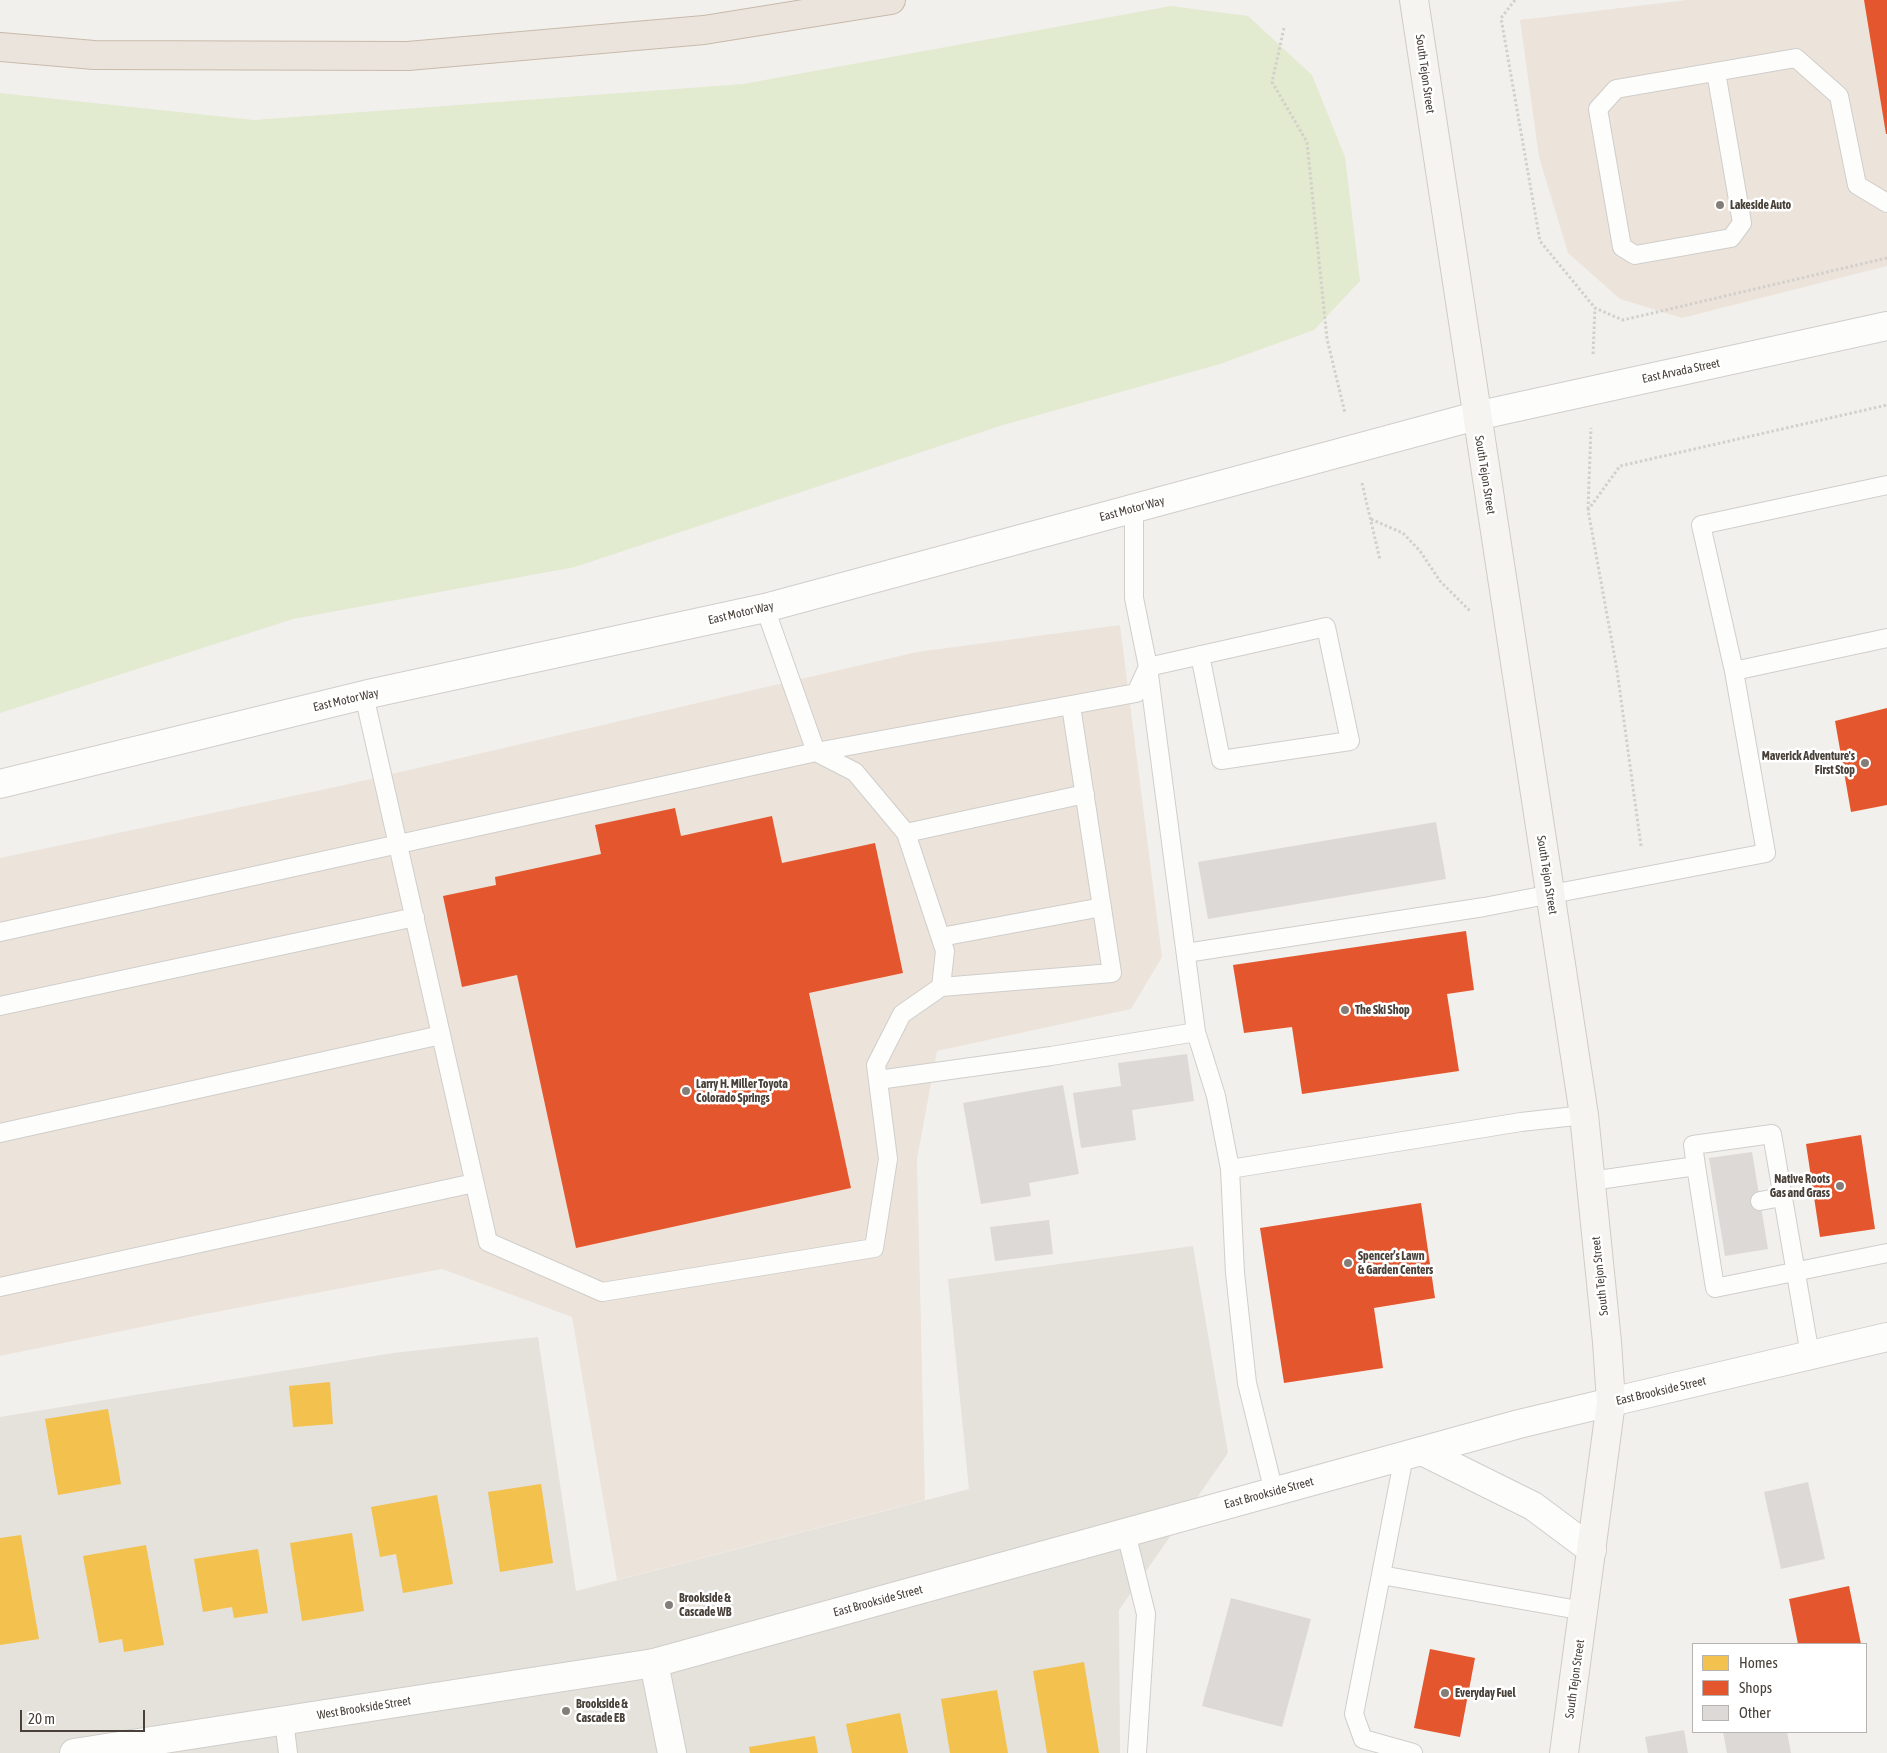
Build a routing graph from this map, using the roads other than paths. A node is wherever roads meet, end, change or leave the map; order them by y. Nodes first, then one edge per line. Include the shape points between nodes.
1 (891, 0) edge
2 (1414, 0) edge
3 (0, 47) edge
4 (1716, 72) junction
5 (1887, 203) edge
6 (1887, 326) edge
7 (1476, 416) junction
8 (1887, 485) edge
9 (1134, 508) junction
10 (765, 608) junction
11 (1887, 638) edge
12 (1200, 655) junction
13 (1148, 667) junction
14 (1734, 672) junction
15 (364, 696) junction
16 (1071, 706) junction
17 (816, 752) junction
18 (0, 784) edge
19 (1085, 794) junction
20 (906, 833) junction
21 (398, 846) junction
22 (1550, 894) junction
23 (1102, 907) junction
24 (415, 917) junction
25 (0, 932) edge
26 (942, 937) junction
27 (1186, 953) junction
28 (941, 988) junction
29 (0, 1006) edge
30 (1196, 1032) junction
31 (441, 1035) junction
32 (878, 1080) junction
33 (1584, 1115) junction
34 (0, 1133) edge
35 (1696, 1166) junction
36 (1230, 1169) junction
37 (1591, 1182) junction
38 (474, 1183) junction
39 (1782, 1197) junction
40 (1760, 1201) dead end
41 (1887, 1253) edge
42 (1796, 1271) junction
43 (0, 1287) edge
44 (1887, 1337) edge
45 (1810, 1355) junction
46 (1612, 1402) junction
47 (1413, 1454) junction
48 (1274, 1492) junction
49 (1126, 1532) junction
50 (1592, 1550) junction
51 (1381, 1575) junction
52 (1584, 1611) junction
53 (654, 1663) junction
54 (284, 1720) junction
55 (74, 1753) edge
56 (288, 1753) edge
57 (672, 1753) edge
58 (1137, 1753) edge
59 (1412, 1753) edge
60 (1564, 1753) edge

1 - 3 highway via 704,30 408,56 94,55
2 - 7 main road, South Tejon Street
4 - 4 lane via 1616,89 1598,108 1622,246 1634,255 1731,238 1742,222
4 - 5 lane via 1796,58 1839,96 1857,186
6 - 7 street, East Arvada Street
7 - 9 street, East Motor Way
7 - 22 main road, South Tejon Street
8 - 14 lane via 1701,524
9 - 10 street, East Motor Way
9 - 13 lane via 1134,598
10 - 15 street, East Motor Way
10 - 17 lane
11 - 14 lane
12 - 12 lane via 1326,627 1350,741 1221,760
12 - 13 lane
13 - 16 lane via 1136,693
13 - 27 lane
14 - 22 lane via 1766,853
15 - 18 street, East Motor Way
15 - 21 lane
16 - 17 lane
16 - 19 lane
17 - 20 lane via 855,772
17 - 21 lane
19 - 20 lane
19 - 23 lane
20 - 26 lane
21 - 24 lane
21 - 25 lane
22 - 27 lane
22 - 33 main road, South Tejon Street
23 - 26 lane
23 - 28 lane via 1112,973
24 - 29 lane
24 - 31 lane
26 - 28 lane via 945,952
27 - 30 lane
28 - 32 lane via 902,1014 876,1065
30 - 32 lane
30 - 36 lane via 1216,1096
31 - 34 lane
31 - 38 lane
32 - 38 lane via 888,1159 874,1248 602,1292 488,1242
33 - 36 lane via 1521,1122
33 - 37 main road, South Tejon Street
35 - 37 lane
35 - 39 lane via 1693,1145 1772,1134
35 - 42 lane via 1710,1209 1715,1288
36 - 48 lane via 1235,1273 1247,1383
37 - 46 main road, South Tejon Street
38 - 43 lane
39 - 40 lane
39 - 42 lane
41 - 42 lane
42 - 45 lane
44 - 45 street, East Brookside Street
45 - 46 street, East Brookside Street
46 - 47 street, East Brookside Street
46 - 50 main road, South Tejon Street
47 - 48 street, East Brookside Street
47 - 50 street via 1533,1506
47 - 51 lane
48 - 49 street, East Brookside Street
49 - 53 street, East Brookside Street
49 - 58 lane via 1146,1614
50 - 52 main road, South Tejon Street
51 - 52 lane
51 - 59 lane via 1354,1714 1363,1739
52 - 60 main road, South Tejon Street
53 - 54 street, West Brookside Street
53 - 57 street
54 - 55 street, West Brookside Street
54 - 56 lane

